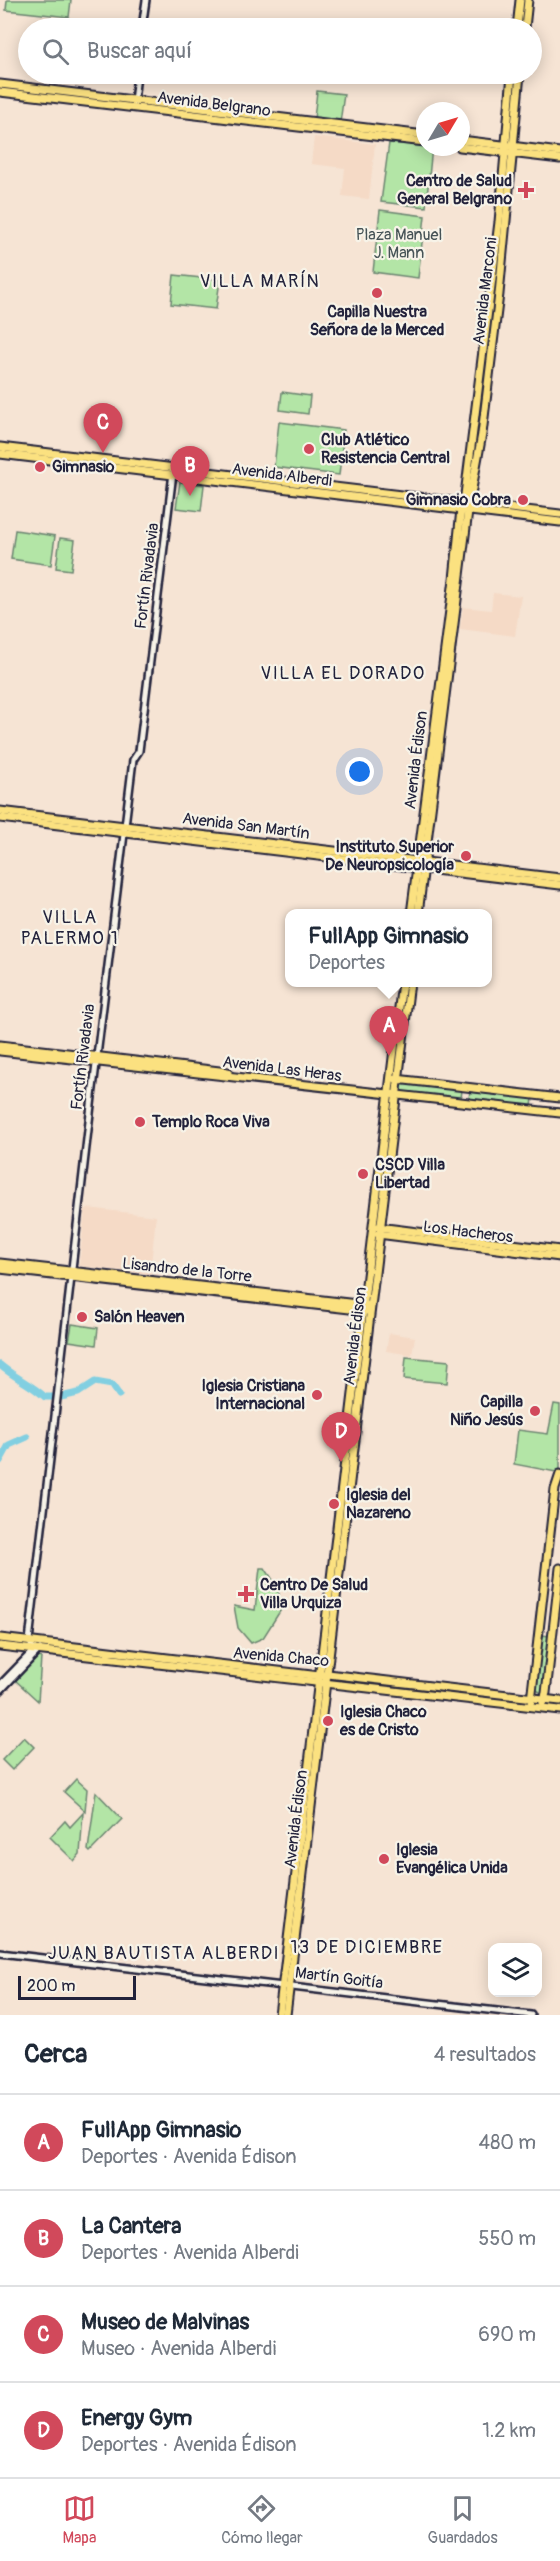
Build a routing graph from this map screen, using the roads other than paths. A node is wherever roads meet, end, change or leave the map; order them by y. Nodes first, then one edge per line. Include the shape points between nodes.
1 (146, 0) edge
2 (520, 0) edge
3 (528, 0) edge
4 (143, 18) edge
5 (518, 18) edge
6 (526, 18) edge
7 (0, 84) edge
8 (136, 84) edge
9 (512, 84) edge
10 (519, 84) edge
11 (0, 92) edge
12 (133, 104) junction
13 (416, 134) edge
14 (416, 141) edge
15 (470, 142) edge
16 (470, 147) edge
17 (509, 149) junction
18 (560, 152) edge
19 (560, 159) edge
20 (0, 447) edge
21 (0, 454) edge
22 (173, 472) junction
23 (466, 507) junction
24 (560, 514) edge
25 (560, 522) edge
26 (0, 811) edge
27 (0, 818) edge
28 (123, 829) junction
29 (421, 865) junction
30 (560, 878) edge
31 (560, 885) edge
32 (412, 909) edge
33 (418, 909) edge
34 (402, 987) edge
35 (409, 987) edge
36 (0, 1045) edge
37 (0, 1051) edge
38 (96, 1059) junction
39 (395, 1079) junction
40 (389, 1093) junction
41 (397, 1095) junction
42 (560, 1098) edge
43 (560, 1113) edge
44 (377, 1231) junction
45 (560, 1250) edge
46 (560, 1257) edge
47 (0, 1263) edge
48 (0, 1269) edge
49 (72, 1274) junction
50 (368, 1308) junction
51 (560, 1474) edge
52 (560, 1568) edge
53 (0, 1638) edge
54 (29, 1641) junction
55 (0, 1646) edge
56 (40, 1647) junction
57 (323, 1679) junction
58 (0, 1685) edge
59 (0, 1691) edge
60 (530, 1698) junction
61 (545, 1700) junction
62 (560, 1701) edge
63 (536, 1708) junction
64 (560, 1710) edge
65 (0, 1953) edge
66 (286, 1986) junction
67 (279, 2015) edge
68 (286, 2015) edge
69 (531, 2015) edge

1 - 4 street
2 - 5 main road
3 - 6 main road
7 - 12 main road, Avenida Belgrano
8 - 12 street
9 - 17 main road, Avenida Marconi
10 - 17 main road, Avenida Marconi
11 - 12 main road, Avenida Belgrano
12 - 13 main road, Avenida Belgrano
12 - 14 main road, Avenida Belgrano
15 - 17 main road
16 - 17 main road
17 - 18 main road
17 - 19 main road
17 - 23 main road, Avenida Marconi
20 - 22 main road, Avenida Alberdi
21 - 22 main road, Avenida Alberdi
22 - 23 main road, Avenida Alberdi
22 - 28 street, Fortín Rivadavia via 139,751 133,760
23 - 24 main road, Avenida Alberdi
23 - 25 main road, Avenida Alberdi
23 - 29 main road, Avenida Édison via 435,720
26 - 28 main road, Avenida San Martín
27 - 28 main road, Avenida San Martín
28 - 29 main road, Avenida San Martín
28 - 38 street, Fortín Rivadavia
29 - 30 main road, Avenida San Martín
29 - 31 main road, Avenida San Martín
29 - 32 main road, Avenida Édison
29 - 33 main road, Avenida Édison
34 - 39 main road, Avenida Édison
35 - 39 main road, Avenida Édison
36 - 38 main road, Avenida Las Heras
37 - 38 main road, Avenida Las Heras
38 - 40 main road, Avenida Las Heras
38 - 49 street, Fortín Rivadavia
39 - 40 main road, Avenida Édison
39 - 41 main road, Avenida Édison
39 - 42 main road
40 - 41 main road, Avenida Las Heras
40 - 44 main road, Avenida Édison
41 - 43 main road, Avenida Las Heras
41 - 44 main road, Avenida Édison
44 - 45 main road, Los Hacheros
44 - 46 main road, Los Hacheros
44 - 50 main road, Avenida Édison
47 - 49 main road, Lisandro de la Torre
48 - 49 main road, Lisandro de la Torre
49 - 50 main road, Lisandro de la Torre
49 - 54 street, Fortín Rivadavia
50 - 57 main road, Avenida Édison
51 - 60 main road
52 - 61 main road
53 - 54 main road, Avenida Chaco
54 - 56 main road, Avenida Chaco
55 - 56 main road, Avenida Chaco
56 - 57 main road, Avenida Chaco
56 - 58 street
56 - 59 street
57 - 60 main road, Avenida Chaco
57 - 63 main road, Avenida Chaco
57 - 66 main road, Avenida Édison
60 - 61 main road, Avenida Chaco
60 - 63 main road
61 - 62 main road, Avenida Chaco
61 - 63 main road
63 - 64 main road, Avenida Chaco
65 - 66 street, Martín Goitía
66 - 67 main road, Avenida Édison
66 - 68 main road, Avenida Édison
66 - 69 street, Martín Goitía

